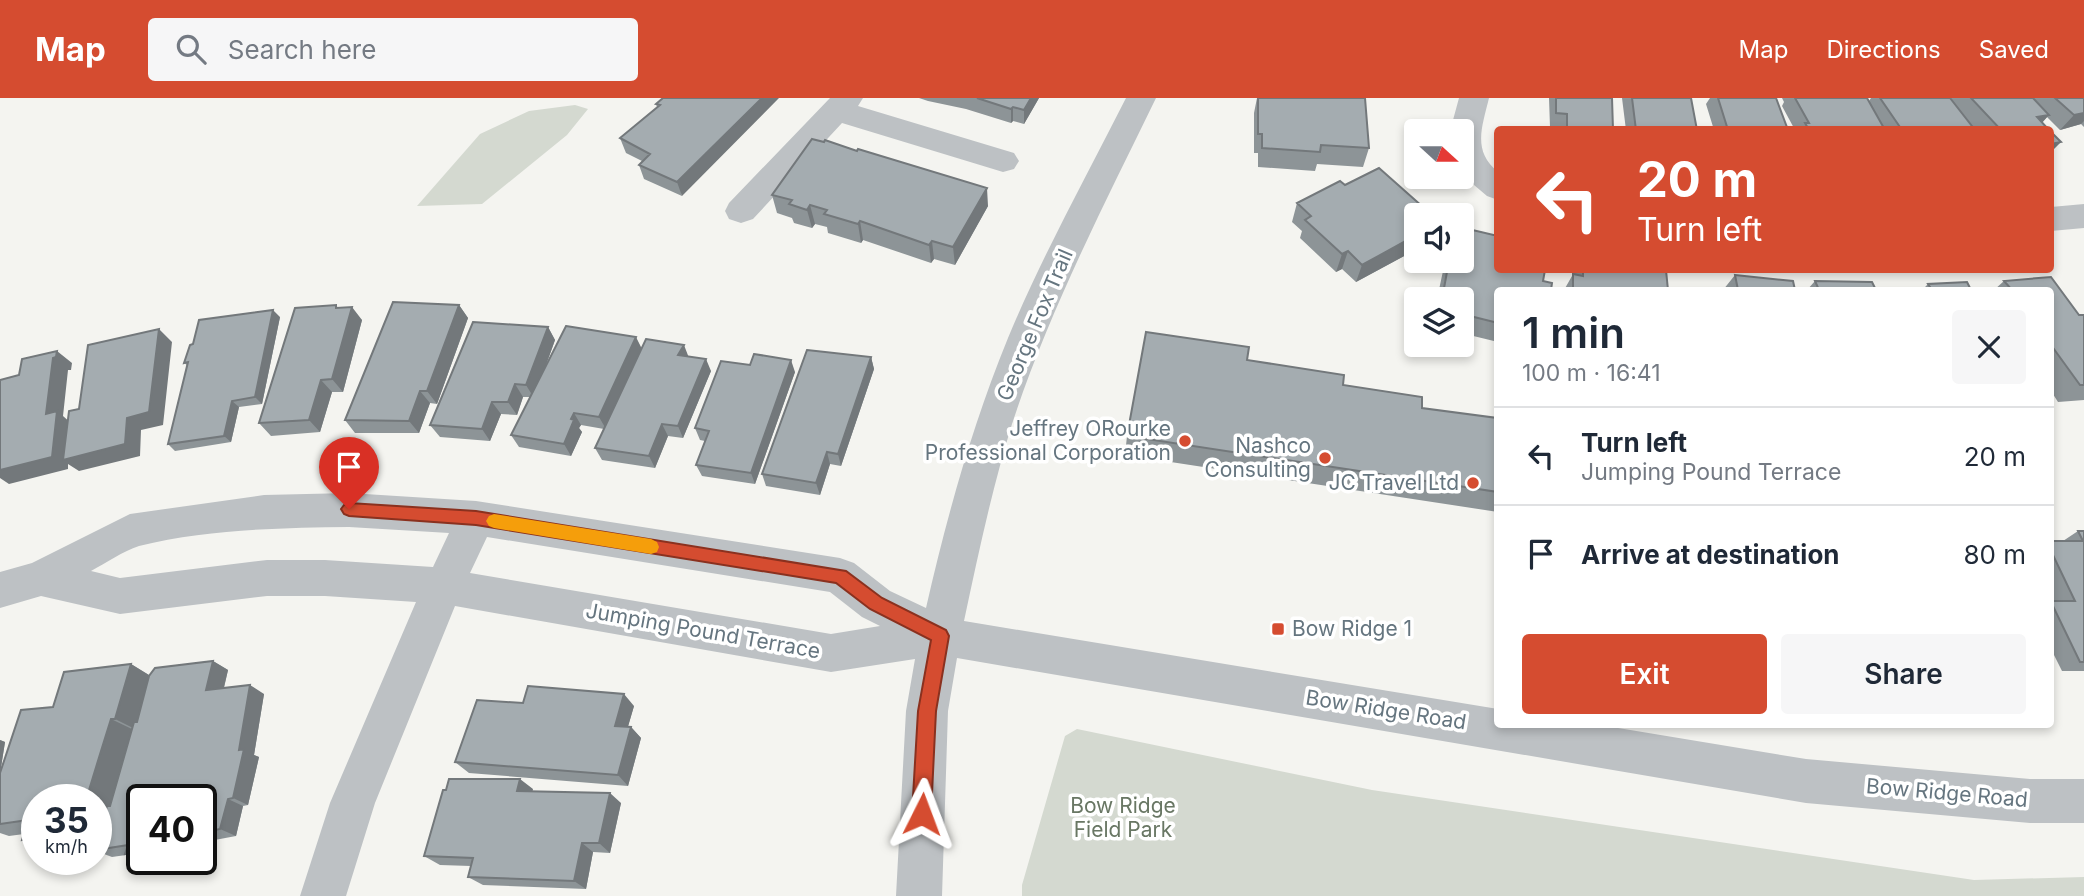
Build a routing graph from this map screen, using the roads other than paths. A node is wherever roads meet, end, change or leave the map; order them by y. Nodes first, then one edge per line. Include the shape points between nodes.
1 (1141, 98) edge
2 (1474, 98) edge
3 (843, 105) edge
4 (1003, 161) dead end
5 (1494, 185) edge
6 (741, 211) dead end
7 (2084, 216) edge
8 (2054, 219) edge
9 (476, 518) junction
10 (41, 578) junction
11 (443, 586) junction
12 (0, 590) edge
13 (940, 636) junction
14 (2084, 801) edge
15 (323, 896) edge
16 (919, 896) edge

1 - 13 street, George Fox Trail via 1026,338 968,510
2 - 5 street via 1462,137 1473,170
3 - 4 street
3 - 6 street
7 - 8 street
9 - 10 street, Jumping Pound Terrace via 349,509 200,519 130,531
9 - 11 street
9 - 13 street, Jumping Pound Terrace via 840,576 876,604
10 - 11 street, Jumping Pound Terrace via 120,596 267,578
10 - 12 street, Jumping Pound Terrace
11 - 13 street, Jumping Pound Terrace via 831,653
11 - 15 street via 349,812
13 - 14 street, Bow Ridge Road via 1806,780 2030,802
13 - 16 street, George Fox Trail via 927,711

